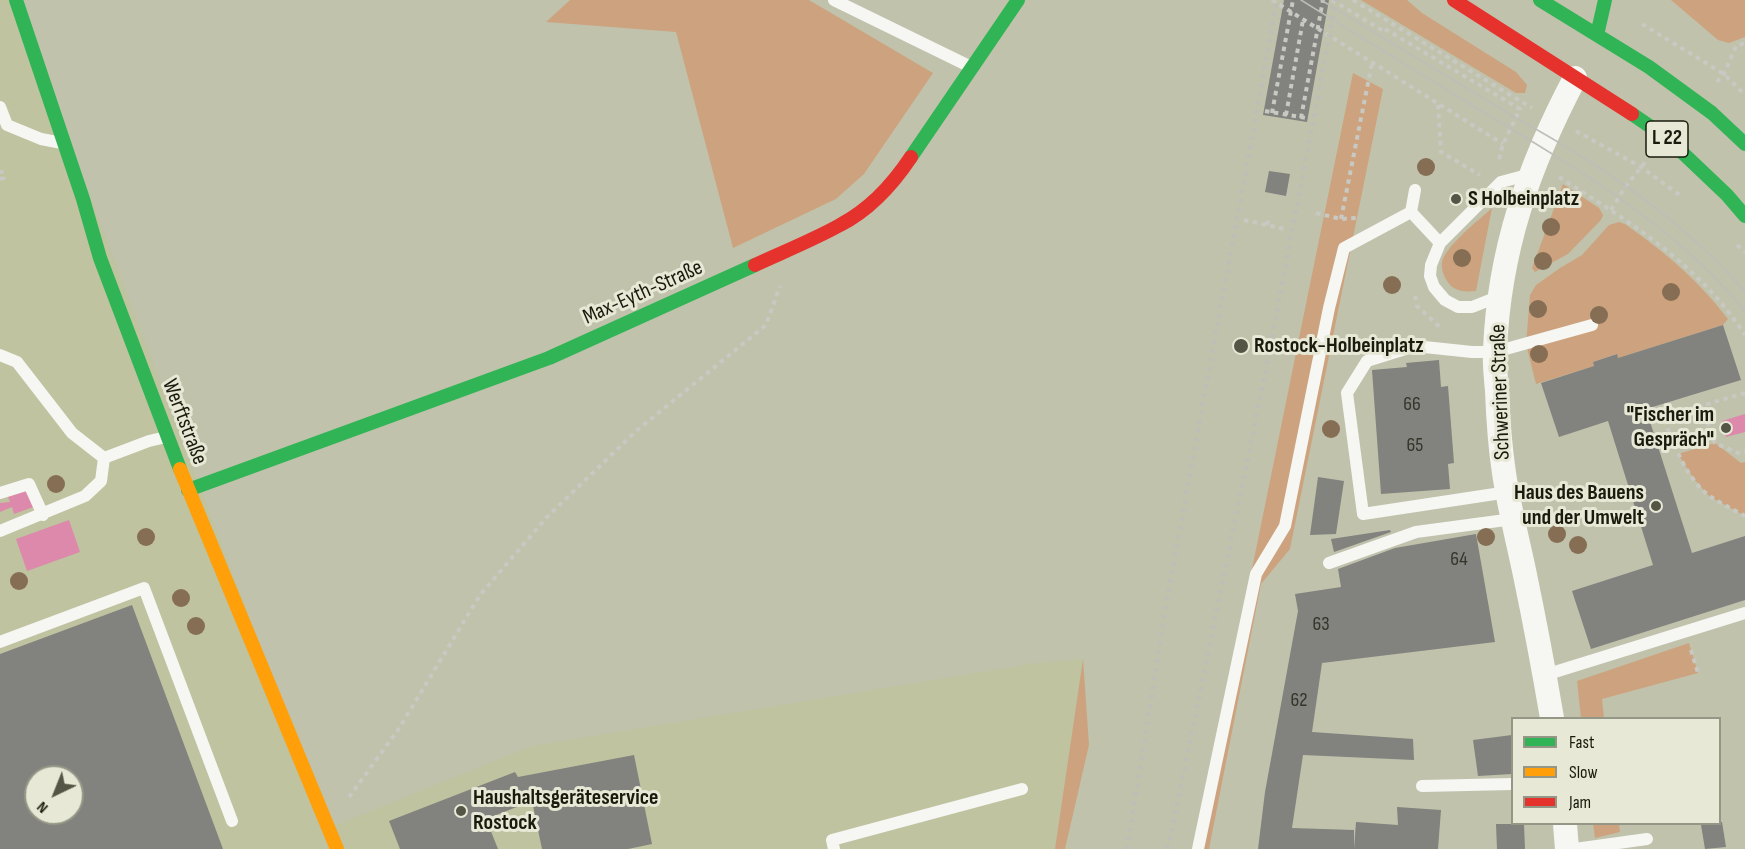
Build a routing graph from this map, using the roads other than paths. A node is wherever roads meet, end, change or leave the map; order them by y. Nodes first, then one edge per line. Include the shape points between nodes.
1 (16, 0) edge
2 (834, 0) edge
3 (1018, 0) edge
4 (1454, 0) edge
5 (1540, 0) edge
6 (1605, 0) edge
7 (1597, 35) junction
8 (1591, 48) dead end
9 (972, 68) junction
10 (1578, 73) junction
11 (0, 108) edge
12 (4, 124) edge
13 (64, 144) junction
14 (1745, 144) edge
15 (1531, 174) junction
16 (1415, 190) dead end
17 (1411, 212) junction
18 (1745, 216) edge
19 (1440, 243) junction
20 (1500, 296) junction
21 (1592, 325) dead end
22 (1495, 352) junction
23 (0, 355) edge
24 (167, 437) junction
25 (104, 458) junction
26 (188, 490) junction
27 (1508, 492) junction
28 (0, 493) edge
29 (43, 515) junction
30 (1513, 519) junction
31 (0, 531) edge
32 (1329, 563) dead end
33 (1745, 614) edge
34 (0, 642) edge
35 (1545, 675) junction
36 (1552, 717) edge
37 (1511, 784) edge
38 (1422, 786) dead end
39 (1022, 789) dead end
40 (232, 821) dead end
41 (1565, 825) edge
42 (1647, 840) dead end
43 (337, 849) edge
44 (834, 849) edge
45 (1198, 849) edge
46 (1567, 849) edge
47 (1575, 849) edge

1 - 13 street, Werftstraße
2 - 9 lane
3 - 9 street, Max-Eyth-Straße
4 - 10 street, L 22
5 - 7 street, L 22
6 - 7 street
7 - 8 street
7 - 14 street, L 22 via 1699,103
9 - 26 street, Max-Eyth-Straße via 887,188 841,225 549,358
10 - 15 street, Schweriner Straße via 1553,119
10 - 18 street, L 22 via 1667,138
11 - 12 lane
12 - 13 lane
13 - 24 street, Werftstraße via 100,258
15 - 19 lane via 1501,182
15 - 20 street, Schweriner Straße via 1509,244
16 - 17 lane
17 - 19 lane
17 - 45 lane via 1344,248 1285,526 1256,574
19 - 20 lane via 1430,276 1445,300 1458,307 1472,307
20 - 22 street, Schweriner Straße
21 - 22 lane
22 - 27 street, Schweriner Straße via 1498,418
22 - 27 lane via 1414,346 1367,361 1347,393 1363,514
23 - 25 lane via 17,362 72,433
24 - 25 lane
24 - 26 street, Werftstraße
25 - 29 lane via 101,481 84,496
26 - 43 street, Werftstraße
27 - 30 street, Schweriner Straße
28 - 29 lane via 29,484
29 - 31 lane
30 - 32 lane via 1416,532
30 - 35 street, Schweriner Straße
33 - 35 lane
34 - 40 lane via 144,588
35 - 36 street, Schweriner Straße
37 - 38 lane
39 - 44 lane via 832,840
41 - 46 street
42 - 47 lane

